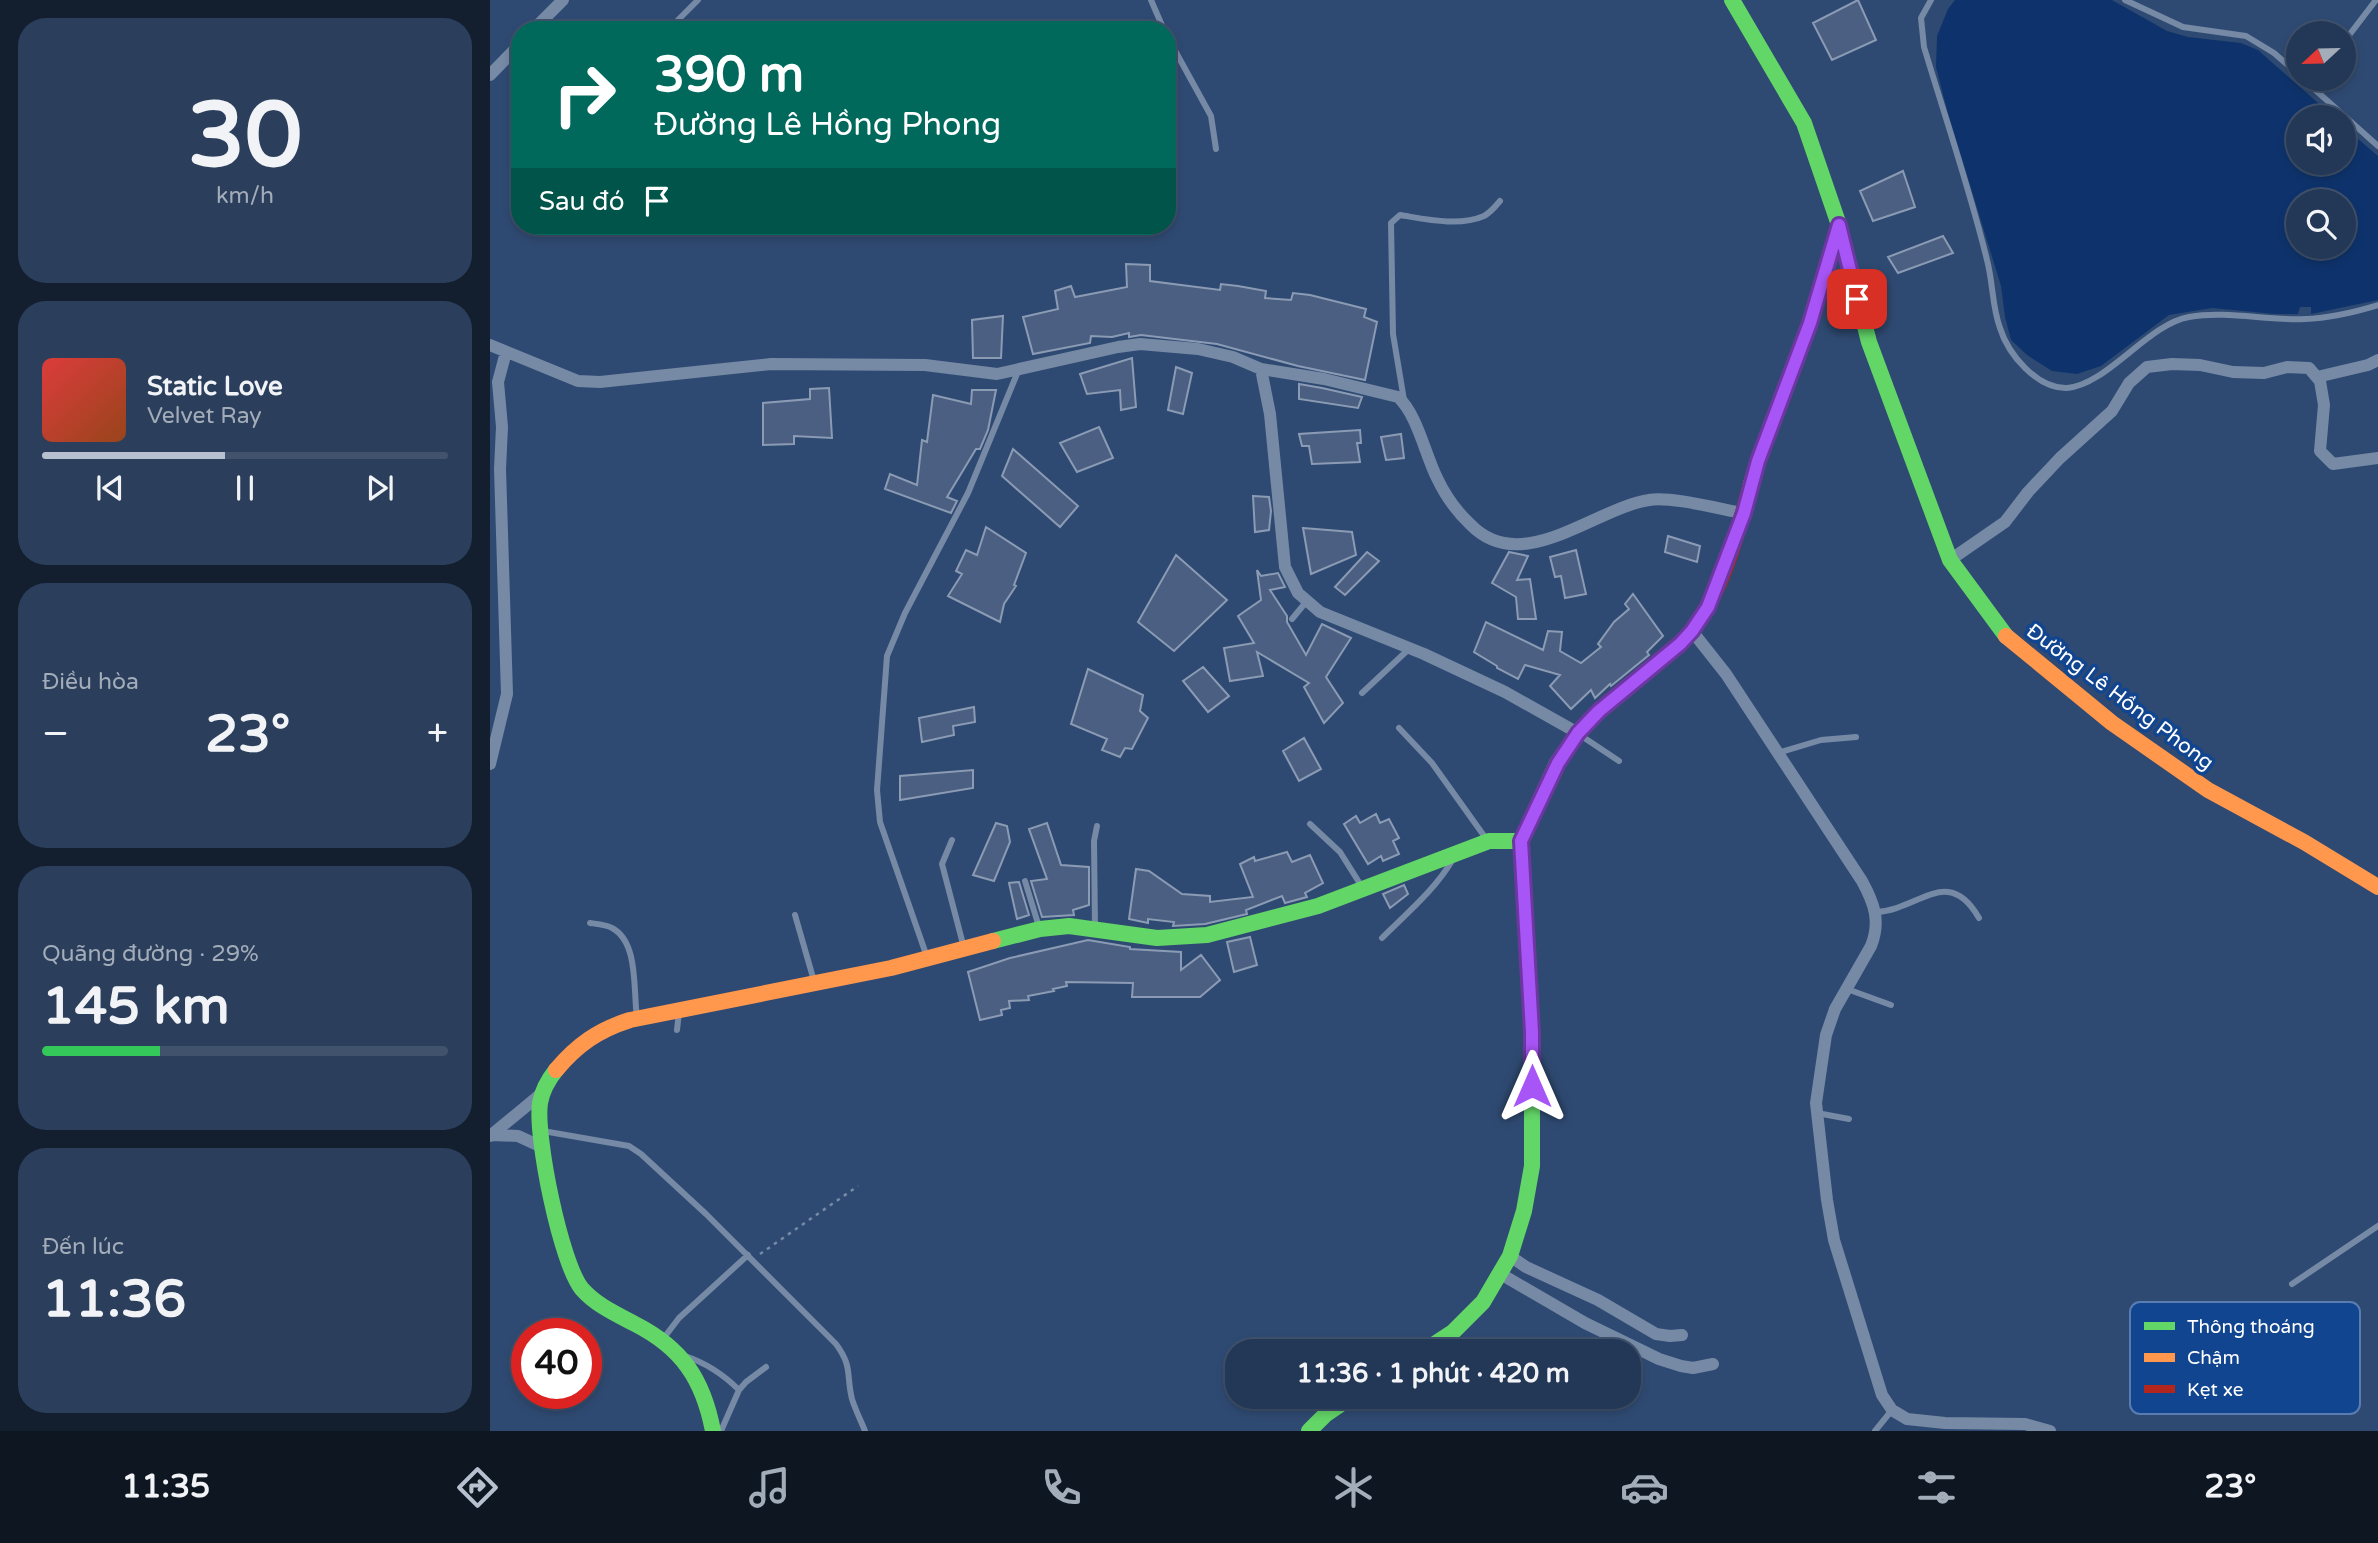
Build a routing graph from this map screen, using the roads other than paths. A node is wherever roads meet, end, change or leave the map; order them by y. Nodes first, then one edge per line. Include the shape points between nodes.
1 (563, 0) edge
2 (698, 0) edge
3 (1151, 0) edge
4 (1732, 0) edge
5 (1931, 0) edge
6 (2125, 0) edge
7 (2376, 0) edge
8 (542, 21) edge
9 (677, 21) edge
10 (1160, 21) edge
11 (2356, 26) edge
12 (1176, 52) edge
13 (511, 53) edge
14 (2286, 64) edge
15 (490, 75) edge
16 (2316, 91) edge
17 (2378, 146) edge
18 (1216, 149) dead end
19 (1500, 201) dead end
20 (1839, 225) junction
21 (2378, 305) edge
22 (490, 345) edge
23 (506, 352) junction
24 (2378, 360) edge
25 (1018, 369) junction
26 (1261, 369) junction
27 (2317, 377) junction
28 (1404, 402) junction
29 (2378, 458) edge
30 (1744, 513) junction
31 (1950, 560) junction
32 (1306, 602) junction
33 (1292, 619) dead end
34 (1692, 631) junction
35 (1410, 648) junction
36 (1362, 693) dead end
37 (1399, 727) dead end
38 (1578, 733) junction
39 (1856, 737) dead end
40 (1778, 754) junction
41 (1619, 761) dead end
42 (490, 764) edge
43 (1310, 824) dead end
44 (1097, 826) dead end
45 (952, 840) dead end
46 (1489, 841) junction
47 (1521, 841) junction
48 (1455, 854) junction
49 (1026, 881) dead end
50 (2378, 887) edge
51 (1363, 889) junction
52 (1876, 912) junction
53 (795, 915) dead end
54 (1979, 918) dead end
55 (590, 923) dead end
56 (1040, 929) junction
57 (1095, 930) junction
58 (1382, 938) dead end
59 (965, 950) junction
60 (928, 959) junction
61 (814, 983) junction
62 (1846, 989) junction
63 (1891, 1005) dead end
64 (680, 1010) junction
65 (637, 1019) junction
66 (677, 1030) dead end
67 (542, 1094) junction
68 (1817, 1112) junction
69 (1849, 1119) dead end
70 (541, 1130) junction
71 (491, 1136) edge
72 (542, 1147) junction
73 (2378, 1226) edge
74 (1510, 1256) junction
75 (750, 1258) junction
76 (1499, 1273) junction
77 (2292, 1284) dead end
78 (1682, 1335) dead end
79 (1442, 1339) edge
80 (662, 1340) junction
81 (676, 1353) junction
82 (1713, 1364) dead end
83 (766, 1367) dead end
84 (739, 1390) junction
85 (1334, 1409) edge
86 (1892, 1410) junction
87 (713, 1431) edge
88 (721, 1431) edge
89 (865, 1431) edge
90 (1309, 1431) edge
91 (1875, 1431) edge
92 (2050, 1431) edge

1 - 8 street
2 - 9 lane
3 - 10 lane
4 - 20 street, Đường Lê Hồng Phong via 1804,123
5 - 21 lane via 1921,18 1924,47 1987,261 2000,329 2016,358 2039,381 2066,388 2094,379 2151,336 2188,317 2306,319
6 - 14 lane via 2183,27 2246,36
7 - 11 lane
12 - 18 lane via 1211,116
13 - 15 street
16 - 17 lane
19 - 28 lane via 1487,215 1473,220 1400,215 1391,223 1393,334
20 - 30 street
20 - 31 street, Đường Lê Hồng Phong via 1869,342
22 - 23 street
23 - 25 street via 578,381 600,382 771,364 925,365 997,374
23 - 42 street via 498,382 507,694
24 - 27 street
25 - 26 street via 1140,344 1233,356
25 - 60 lane via 968,493 887,656 877,790 880,822
26 - 28 street via 1324,379
26 - 32 street via 1270,414 1285,567
27 - 29 street via 2324,405 2320,452 2333,464
27 - 31 street via 2309,368 2264,373 2181,364 2147,367 2112,411 2060,458 2005,522
28 - 30 street via 1437,479 1472,527 1490,539 1516,545 1534,542 1653,499
30 - 34 street via 1708,607
31 - 50 street, Đường Lê Hồng Phong via 2010,640 2112,723 2208,789
32 - 33 lane
32 - 35 street
34 - 38 street
34 - 40 street
35 - 36 lane
35 - 38 street via 1505,692
37 - 46 lane via 1432,763
38 - 41 lane
38 - 47 street via 1558,763
39 - 40 lane via 1821,740
40 - 52 street via 1862,881
43 - 51 lane via 1340,852
44 - 57 lane
45 - 59 lane via 942,864
46 - 47 street
46 - 48 street
47 - 74 street via 1532,1032 1532,1166
48 - 51 street
48 - 58 lane via 1444,874
49 - 56 lane
51 - 57 street via 1305,910 1207,934 1157,938
52 - 54 lane via 1947,890 1961,894
52 - 62 street via 1875,936
53 - 61 lane
55 - 65 lane via 612,928 625,941 632,958
56 - 57 street via 1069,926
56 - 59 street
59 - 60 street
60 - 61 street
61 - 64 street
62 - 63 lane
62 - 68 street via 1826,1035
64 - 65 street
64 - 66 lane
65 - 67 street via 604,1028 586,1040 553,1073
67 - 70 street
67 - 71 street
68 - 69 lane
68 - 86 street via 1834,1240 1882,1395
70 - 72 street
70 - 75 lane via 629,1146
71 - 72 street via 518,1136
72 - 80 street via 564,1249 581,1288 618,1316
73 - 77 lane
74 - 76 street
74 - 78 street via 1656,1334
75 - 80 lane via 679,1318
75 - 89 lane via 845,1356 852,1398
76 - 79 street via 1483,1302
76 - 82 street via 1659,1359 1693,1368
80 - 81 street
81 - 84 lane via 719,1372
81 - 87 street via 704,1392
83 - 84 lane
84 - 88 lane
85 - 90 street
86 - 91 lane
86 - 92 street via 1907,1419 2025,1424

